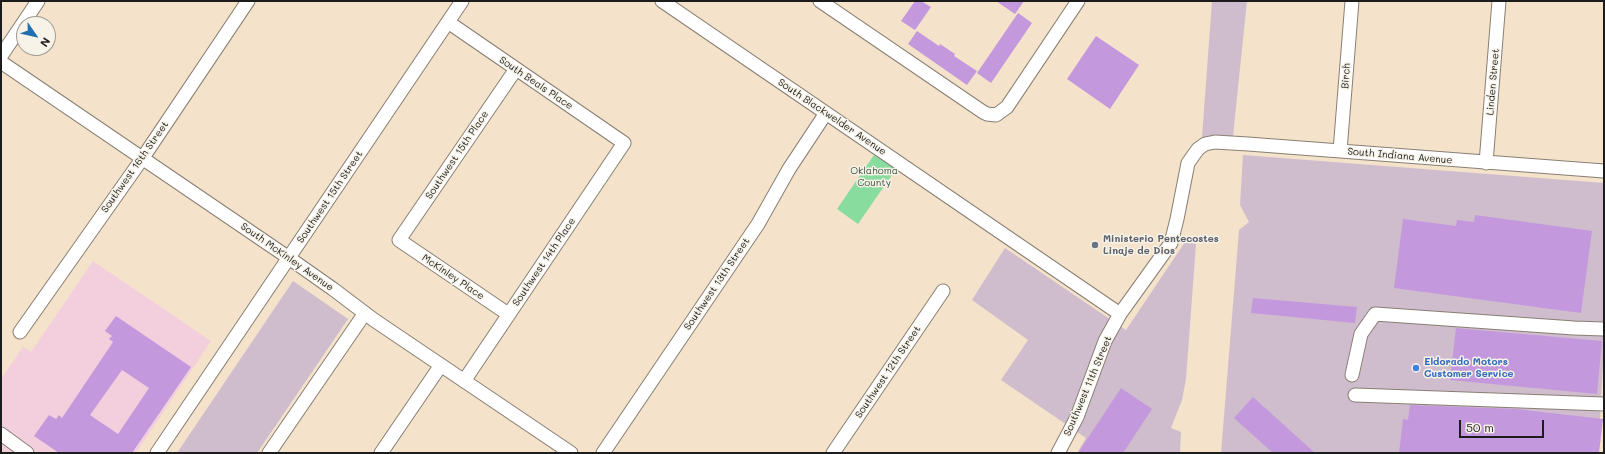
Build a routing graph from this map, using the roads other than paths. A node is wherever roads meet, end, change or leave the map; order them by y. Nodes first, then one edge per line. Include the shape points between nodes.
1 (38, 1) edge
2 (248, 1) edge
3 (462, 1) edge
4 (662, 1) edge
5 (820, 1) edge
6 (1078, 1) edge
7 (1352, 1) edge
8 (1499, 1) edge
9 (448, 22) junction
10 (1, 56) edge
11 (1, 62) edge
12 (516, 70) junction
13 (826, 113) junction
14 (624, 143) joint
15 (1198, 149) joint
16 (1340, 151) junction
17 (142, 158) junction
18 (1486, 163) junction
19 (1604, 171) edge
20 (399, 240) joint
21 (289, 258) junction
22 (943, 291) dead end
23 (365, 313) junction
24 (508, 314) junction
25 (1120, 314) junction
26 (1604, 328) edge
27 (20, 332) dead end
28 (441, 365) junction
29 (1352, 375) dead end
30 (464, 381) junction
31 (1355, 395) dead end
32 (1604, 404) edge
33 (1, 434) edge
34 (27, 453) edge
35 (157, 453) edge
36 (269, 453) edge
37 (381, 453) edge
38 (571, 453) edge
39 (603, 453) edge
40 (833, 453) edge
41 (1058, 453) edge

1 - 10 street
2 - 17 street, Southwest 16th Street
3 - 9 street, Southwest 15th Street
4 - 13 street, South Blackwelder Avenue
5 - 6 street via 983,112 996,115 1007,107
7 - 16 street, Birch
8 - 18 street, Linden Street
9 - 12 street, South Beals Place
9 - 21 street, Southwest 15th Street
11 - 17 street, South McKinley Avenue
12 - 14 street, South Beals Place
12 - 20 street, Southwest 15th Place
13 - 25 street, South Blackwelder Avenue
13 - 39 street, Southwest 13th Street via 788,169 755,229
14 - 24 street, Southwest 14th Place
15 - 16 street, South Indiana Avenue via 1215,142
15 - 25 street, Southwest 11th Street via 1188,163 1178,219 1171,242
16 - 18 street, South Indiana Avenue
17 - 21 street, South McKinley Avenue
17 - 27 street, Southwest 16th Street
18 - 19 street, South Indiana Avenue
20 - 24 street, McKinley Place
21 - 23 street, South McKinley Avenue
21 - 35 street, Southwest 15th Street
22 - 40 street, Southwest 12th Street
23 - 28 street, South McKinley Avenue
23 - 36 street
24 - 30 street, Southwest 14th Place
25 - 41 street, Southwest 11th Street via 1105,341 1077,417
26 - 29 street via 1375,314 1361,334
28 - 30 street, South McKinley Avenue
28 - 37 street
30 - 38 street, South McKinley Avenue
31 - 32 street
33 - 34 street

